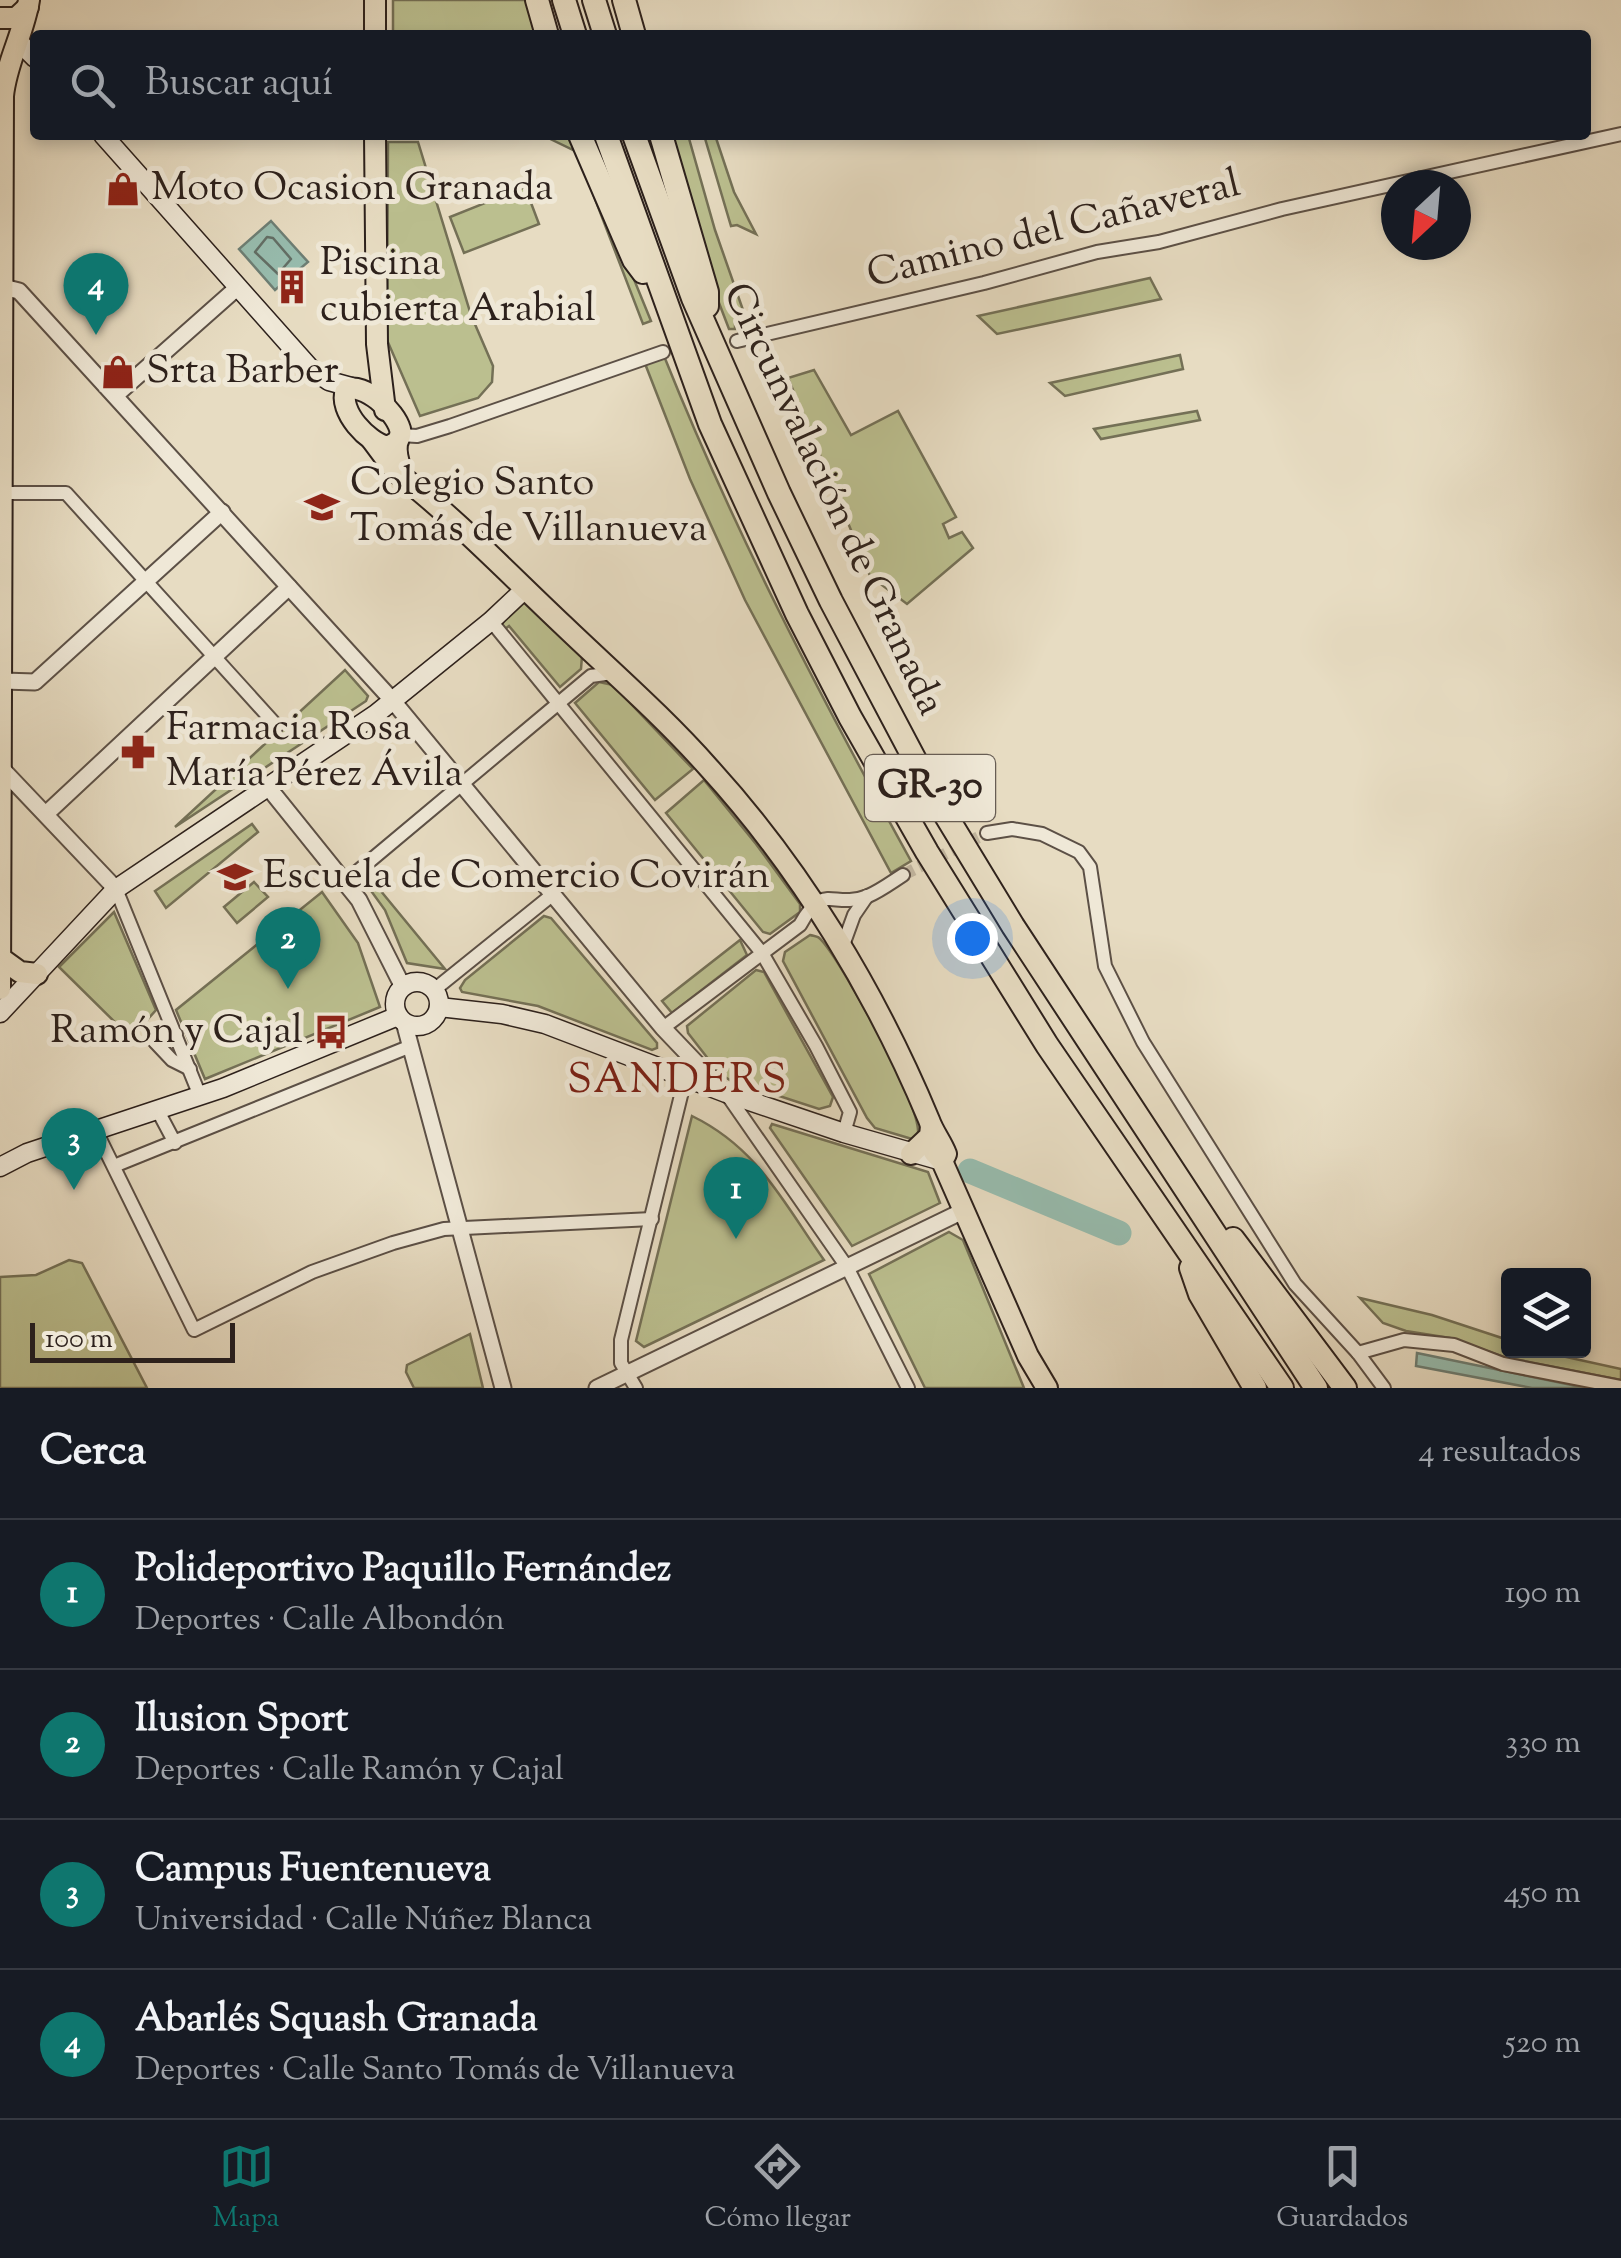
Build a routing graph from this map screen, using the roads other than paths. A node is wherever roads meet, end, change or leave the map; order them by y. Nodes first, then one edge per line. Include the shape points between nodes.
1 (364, 0) edge
2 (375, 0) edge
3 (537, 0) edge
4 (564, 0) edge
5 (594, 0) edge
6 (624, 0) edge
7 (28, 4) edge
8 (0, 20) edge
9 (364, 30) edge
10 (375, 30) edge
11 (546, 30) edge
12 (573, 30) edge
13 (603, 30) edge
14 (633, 30) edge
15 (18, 41) junction
16 (30, 53) edge
17 (1621, 134) edge
18 (107, 140) edge
19 (363, 140) edge
20 (375, 140) edge
21 (582, 140) edge
22 (608, 140) edge
23 (636, 140) edge
24 (662, 140) edge
25 (376, 171) junction
26 (3, 287) junction
27 (238, 288) junction
28 (663, 298) junction
29 (709, 335) junction
30 (738, 341) dead end
31 (376, 344) junction
32 (662, 352) dead end
33 (1, 362) edge
34 (352, 387) junction
35 (116, 395) junction
36 (385, 410) junction
37 (399, 438) junction
38 (372, 440) junction
39 (406, 480) junction
40 (3, 493) junction
41 (222, 512) junction
42 (146, 582) junction
43 (289, 587) junction
44 (526, 589) junction
45 (491, 621) junction
46 (214, 657) junction
47 (593, 666) junction
48 (3, 681) junction
49 (393, 702) junction
50 (559, 704) junction
51 (278, 726) dead end
52 (2, 770) edge
53 (462, 786) junction
54 (268, 787) junction
55 (47, 813) junction
56 (986, 834) tunnel mouth
57 (903, 875) tunnel mouth
58 (346, 881) junction
59 (116, 889) junction
60 (552, 895) junction
61 (867, 896) junction
62 (814, 903) junction
63 (800, 926) junction
64 (830, 928) junction
65 (842, 950) junction
66 (762, 952) junction
67 (2, 959) edge
68 (37, 974) junction
69 (403, 986) junction
70 (0, 989) edge
71 (437, 998) junction
72 (1, 1012) edge
73 (408, 1021) junction
74 (663, 1028) junction
75 (176, 1034) junction
76 (411, 1046) junction
77 (695, 1060) junction
78 (190, 1068) junction
79 (664, 1071) junction
80 (686, 1079) junction
81 (726, 1094) junction
82 (200, 1096) junction
83 (158, 1111) junction
84 (96, 1131) junction
85 (930, 1131) junction
86 (844, 1134) junction
87 (175, 1144) junction
88 (911, 1154) junction
89 (942, 1161) junction
90 (114, 1166) junction
91 (0, 1167) edge
92 (964, 1210) junction
93 (1201, 1214) junction
94 (652, 1219) junction
95 (460, 1227) junction
96 (1186, 1250) junction
97 (847, 1266) junction
98 (1358, 1352) junction
99 (1028, 1356) junction
100 (626, 1374) junction
101 (1621, 1387) edge
102 (503, 1388) edge
103 (597, 1388) edge
104 (636, 1388) edge
105 (908, 1388) edge
106 (1034, 1388) edge
107 (1048, 1388) edge
108 (1255, 1388) edge
109 (1282, 1388) edge
110 (1316, 1388) edge
111 (1345, 1388) edge
112 (1384, 1388) edge

1 - 9 main road
2 - 10 main road
3 - 11 highway
4 - 12 highway
5 - 13 highway
6 - 14 highway
7 - 8 main road via 18,18
7 - 15 main road
8 - 15 street
15 - 16 main road
15 - 26 main road via 3,93
17 - 30 street, Camino del Cañaveral via 1282,208
18 - 27 main road
19 - 25 main road
20 - 25 main road
21 - 28 highway via 634,260
22 - 28 highway, Circunvalación de Granada / GR-30
23 - 29 highway, Circunvalación de Granada / GR-30
24 - 29 highway via 707,292
25 - 31 main road
26 - 33 main road
26 - 35 street via 19,291
27 - 34 main road via 310,368
27 - 35 street
28 - 96 highway, Circunvalación de Granada / GR-30 via 746,506 850,717 1037,1030
29 - 93 highway, Circunvalación de Granada / GR-30 via 832,602 934,796
31 - 34 main road
31 - 36 main road
32 - 37 street
33 - 40 main road
34 - 36 main road via 366,390
34 - 38 main road via 344,396 346,408
35 - 41 street
36 - 37 main road
37 - 38 main road via 388,447
37 - 39 main road
38 - 39 main road
39 - 44 main road
40 - 42 street via 66,494
40 - 48 main road
41 - 42 street
41 - 43 street
42 - 46 street
42 - 48 street via 36,682
43 - 46 street
43 - 49 street
44 - 45 main road
44 - 47 main road
45 - 49 main road
45 - 50 street
46 - 51 street
46 - 55 street
47 - 50 street
47 - 62 main road via 612,672 708,766
48 - 52 main road
49 - 53 street
49 - 54 main road
50 - 53 street
50 - 66 street
52 - 55 street
52 - 67 main road
53 - 58 street
53 - 60 street
54 - 58 street
54 - 59 main road
55 - 59 street
56 - 98 street via 1042,834 1078,852 1090,867 1105,966 1143,1042 1295,1284
57 - 61 street
58 - 69 street
59 - 68 main road
59 - 75 street
60 - 71 street
60 - 74 street
61 - 62 street
61 - 65 street
62 - 63 street
62 - 64 main road
63 - 64 street
63 - 66 street
64 - 65 main road
65 - 85 main road via 906,1065
66 - 74 street
66 - 86 street via 850,1112
67 - 68 main road
67 - 70 main road
68 - 72 main road
69 - 71 main road via 419,982
69 - 73 main road via 395,1004
71 - 73 main road via 433,1020
71 - 79 main road via 528,1020
73 - 76 street
73 - 82 main road
74 - 77 street
74 - 79 street via 670,1051
75 - 78 street
75 - 78 street via 155,1042
76 - 87 street
76 - 95 street
77 - 80 street
77 - 81 street
78 - 82 street
79 - 80 main road
80 - 81 main road
80 - 94 street
81 - 86 main road
81 - 97 street
82 - 83 main road
83 - 84 main road
83 - 87 street
84 - 90 street
84 - 91 main road
85 - 88 main road
85 - 89 main road via 946,1154
86 - 88 main road
87 - 90 street
88 - 89 main road
89 - 92 main road
90 - 95 street via 194,1330 337,1262
92 - 97 street
92 - 99 main road
93 - 110 highway, Circunvalación de Granada / GR-30
93 - 111 highway via 1236,1242
94 - 95 street
94 - 100 street via 621,1340
95 - 102 street
96 - 108 highway via 1200,1294
96 - 109 highway, Circunvalación de Granada / GR-30
97 - 100 street
97 - 105 street
98 - 101 street via 1404,1340 1454,1345 1503,1364
98 - 112 street
99 - 106 main road
99 - 107 main road
100 - 103 street
100 - 104 street

